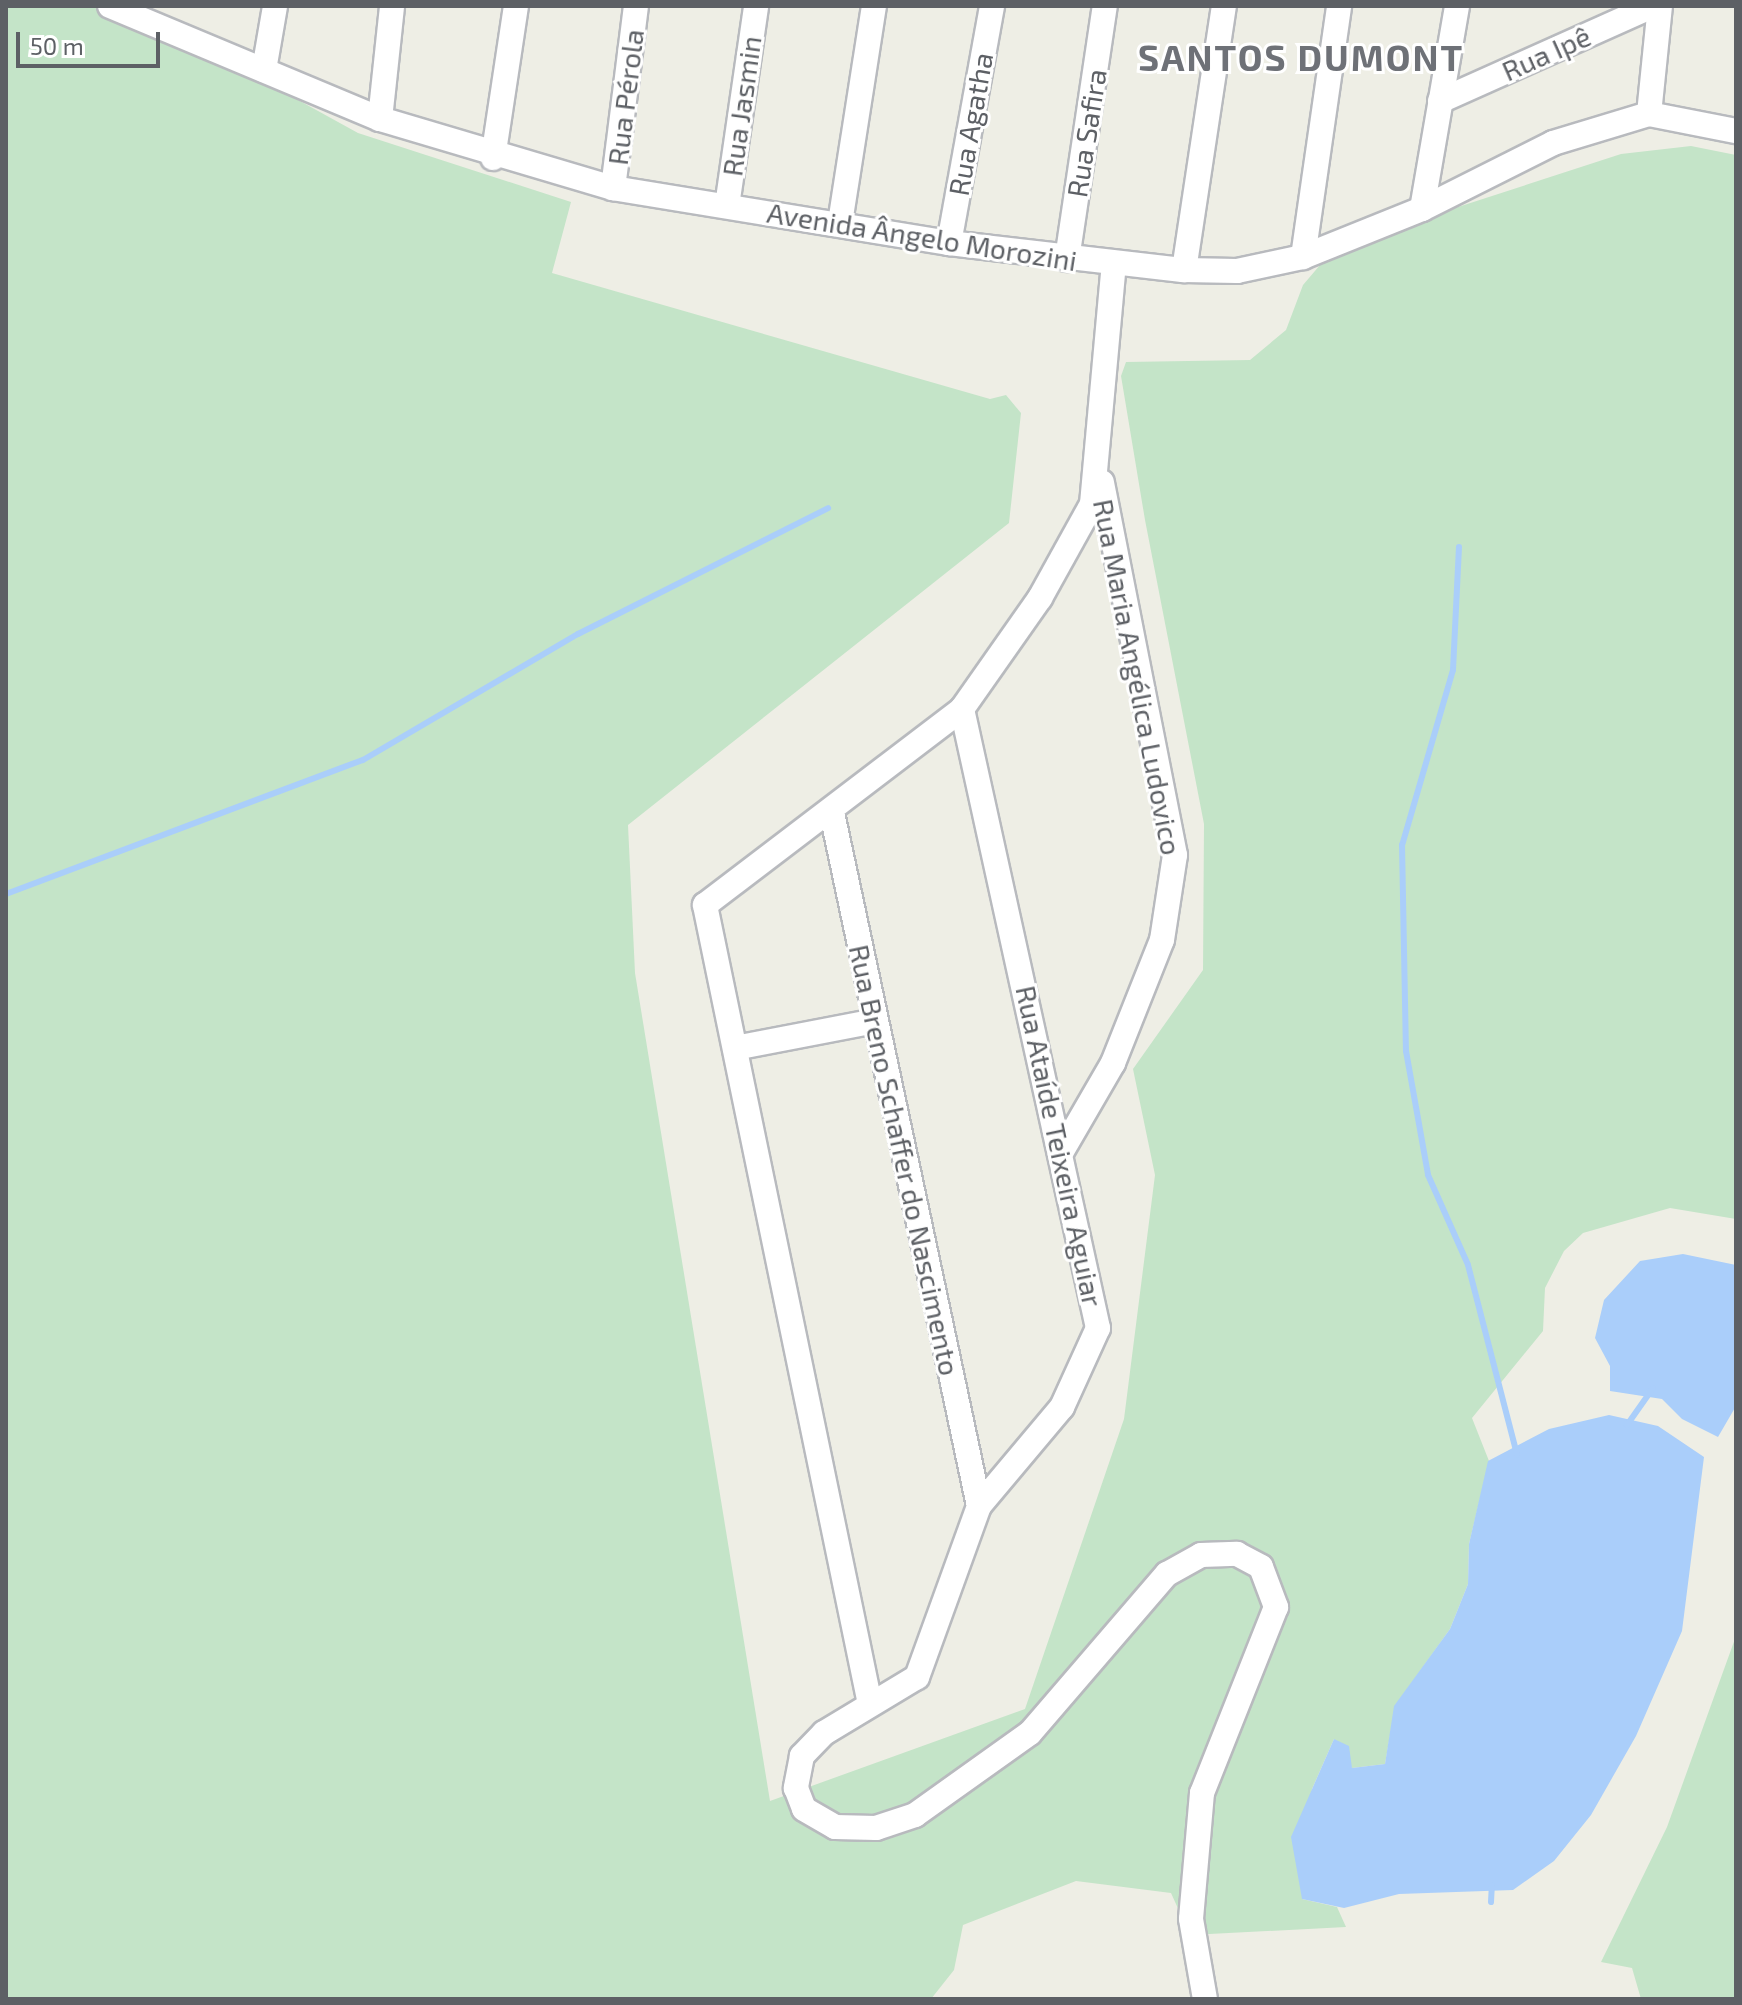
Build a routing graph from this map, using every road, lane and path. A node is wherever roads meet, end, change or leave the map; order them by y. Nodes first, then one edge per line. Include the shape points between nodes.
1 (110, 6) edge
2 (275, 6) edge
3 (392, 6) edge
4 (516, 6) edge
5 (636, 6) edge
6 (756, 6) edge
7 (874, 6) edge
8 (992, 6) edge
9 (1105, 6) edge
10 (1224, 6) edge
11 (1339, 6) edge
12 (1457, 6) edge
13 (1652, 6) edge
14 (1660, 6) edge
15 (158, 14) edge
16 (264, 70) junction
17 (1440, 101) junction
18 (1649, 114) junction
19 (380, 119) junction
20 (1736, 131) edge
21 (493, 158) junction
22 (613, 188) junction
23 (727, 206) junction
24 (1422, 209) junction
25 (840, 223) junction
26 (949, 243) junction
27 (1303, 257) junction
28 (1067, 259) junction
29 (1114, 263) junction
30 (1184, 270) junction
31 (1100, 468) junction
32 (962, 709) junction
33 (832, 813) junction
34 (875, 1021) junction
35 (735, 1048) junction
36 (1062, 1151) junction
37 (979, 1506) junction
38 (870, 1704) junction
39 (1205, 1999) edge

1 - 15 street, Avenida Ângelo Morozini
2 - 16 street
3 - 19 street
4 - 21 street
5 - 22 street, Rua Pérola
6 - 23 street, Rua Jasmin
7 - 25 street
8 - 26 street, Rua Agatha
9 - 28 street, Rua Safira
10 - 30 street
11 - 27 street
12 - 17 street
13 - 17 street, Rua Ipê
14 - 18 street
15 - 16 street, Avenida Ângelo Morozini
16 - 19 street, Avenida Ângelo Morozini
17 - 24 street
18 - 20 street, Avenida Ângelo Morozini
18 - 24 street, Avenida Ângelo Morozini via 1553,143
19 - 21 street, Avenida Ângelo Morozini
21 - 22 street, Avenida Ângelo Morozini
22 - 23 street, Avenida Ângelo Morozini
23 - 25 street, Avenida Ângelo Morozini
24 - 27 street, Avenida Ângelo Morozini
25 - 26 street, Avenida Ângelo Morozini
26 - 28 street, Avenida Ângelo Morozini
27 - 30 street, Avenida Ângelo Morozini via 1237,271
28 - 29 street, Avenida Ângelo Morozini
29 - 30 street, Avenida Ângelo Morozini
29 - 31 street
31 - 32 street via 1086,524
31 - 36 street, Rua Maria Angélica Ludovico via 1175,855 1162,940 1113,1063
32 - 33 street
32 - 36 street, Rua Ataíde Teixeira Aguiar
33 - 34 street, Rua Breno Schaffer do Nascimento
33 - 35 street via 708,901 704,911
34 - 35 street
34 - 37 street, Rua Breno Schaffer do Nascimento
35 - 38 street
36 - 37 street, Rua Ataíde Teixeira Aguiar via 1098,1328 1062,1407
37 - 38 street, Rua Ataíde Teixeira Aguiar via 917,1677
38 - 39 street, Rua Ataíde Teixeira Aguiar via 802,1756 796,1788 820,1822 851,1830 896,1823 990,1766 1030,1733 1097,1648 1183,1562 1219,1552 1261,1567 1276,1607 1220,1736 1194,1845 1191,1919

